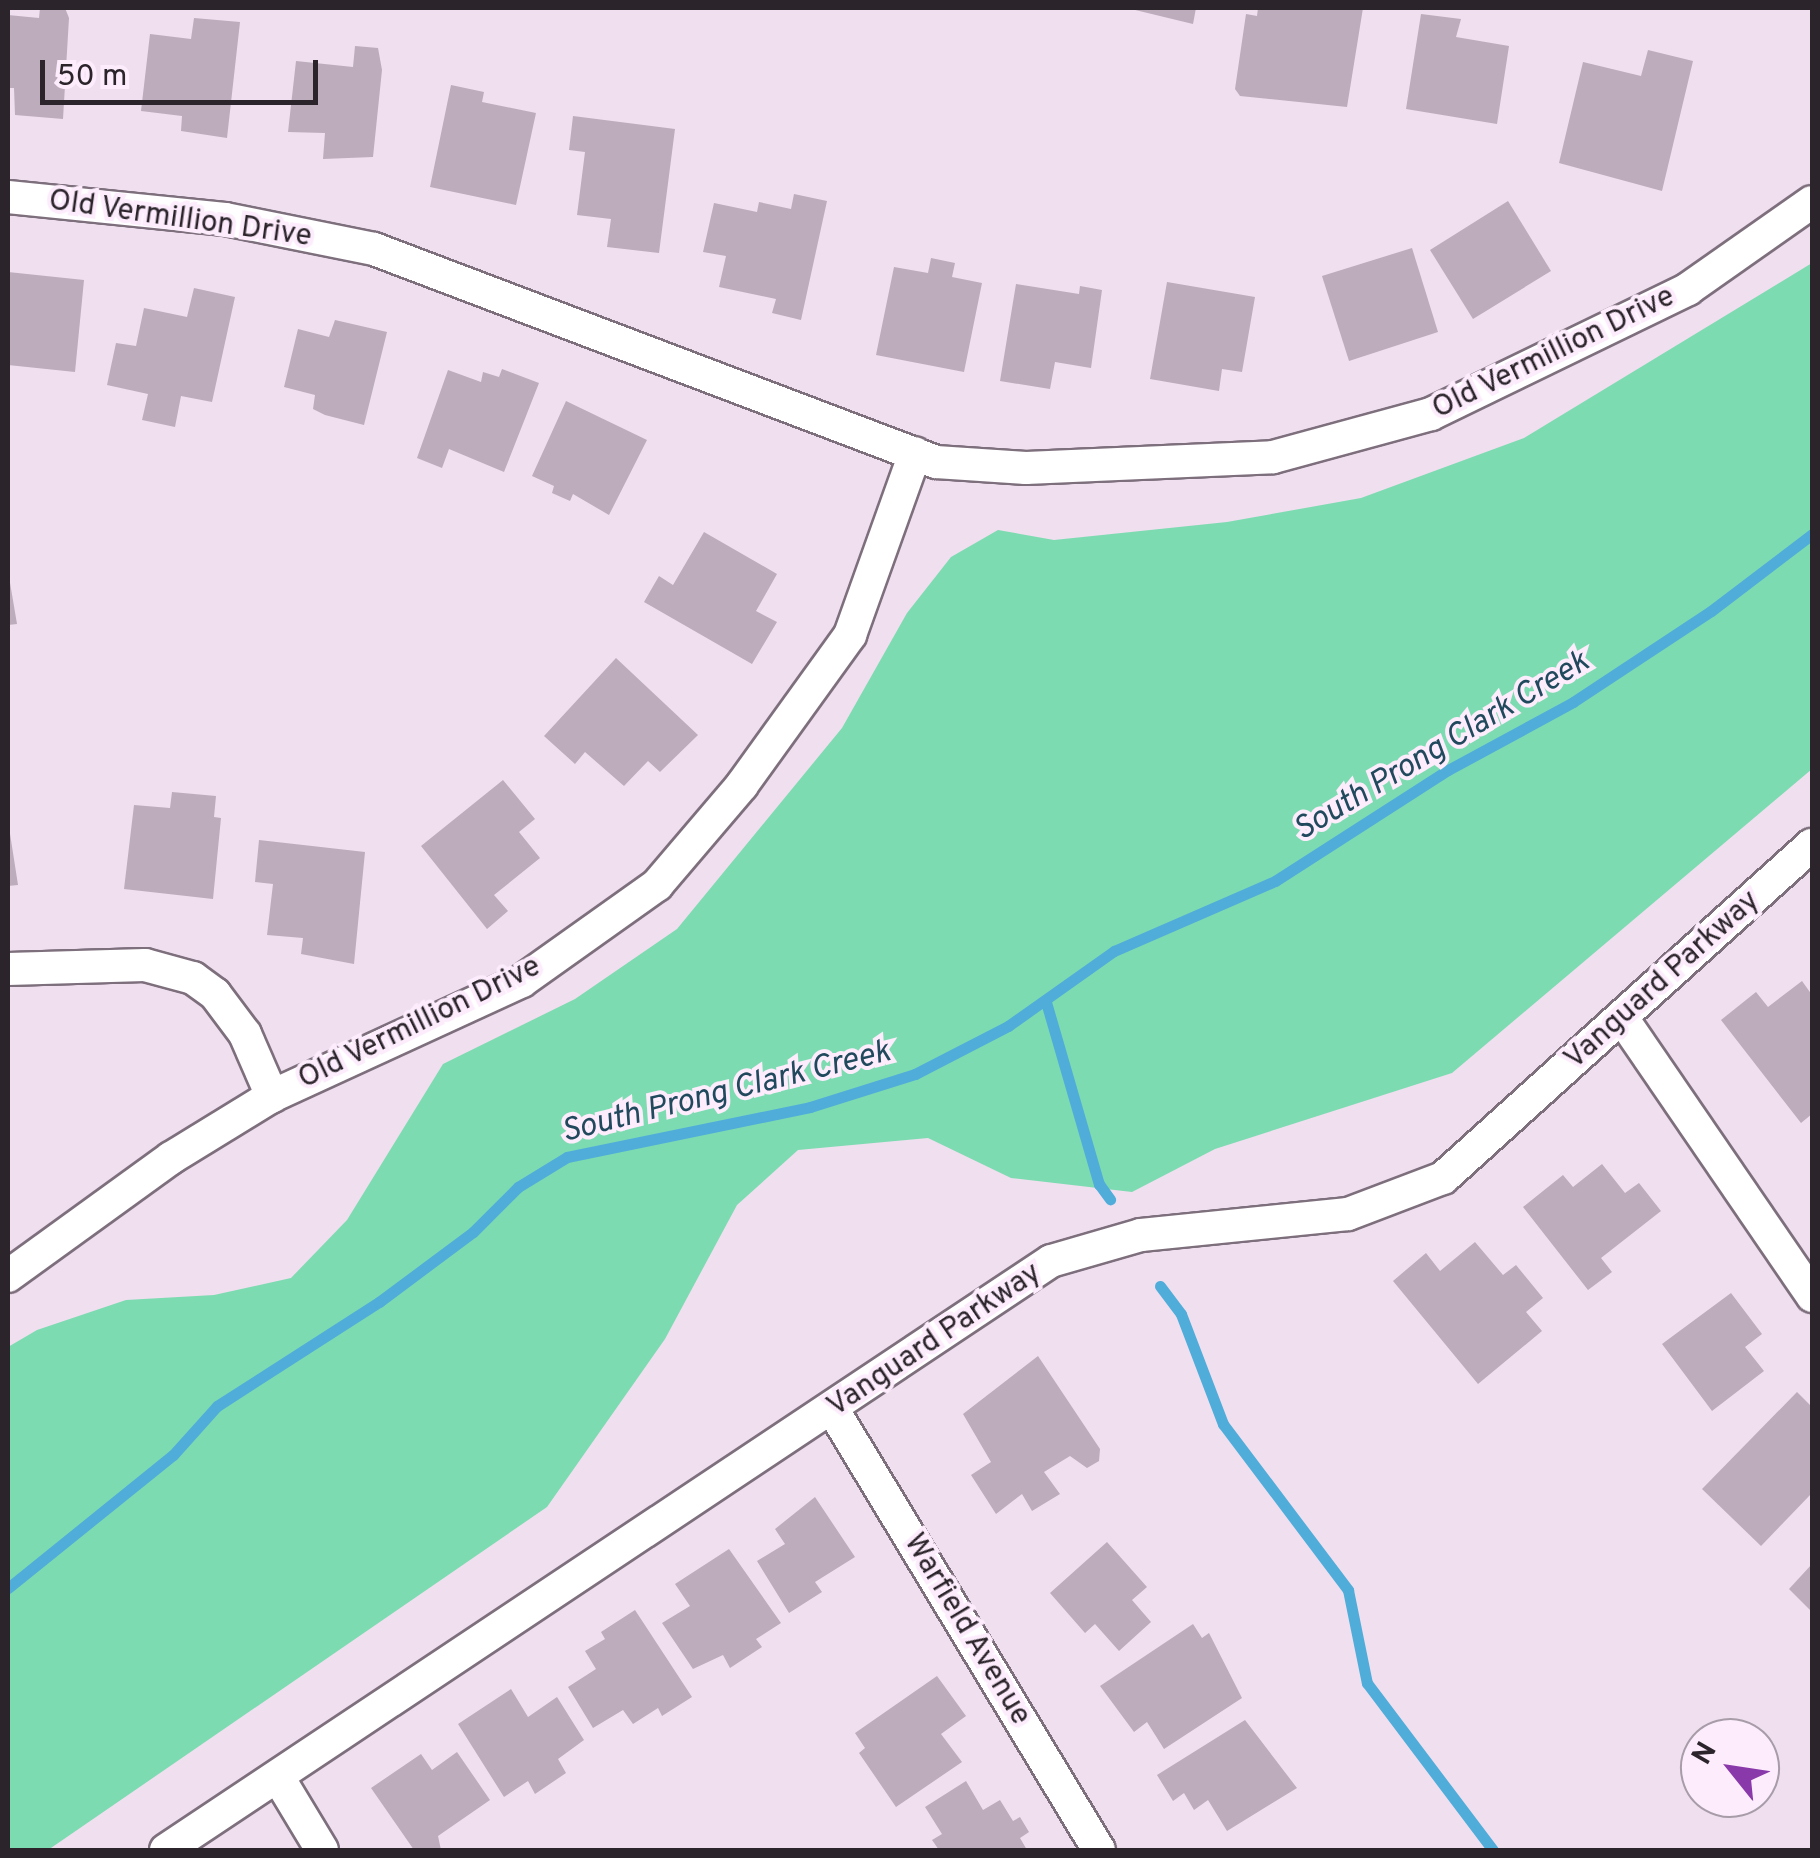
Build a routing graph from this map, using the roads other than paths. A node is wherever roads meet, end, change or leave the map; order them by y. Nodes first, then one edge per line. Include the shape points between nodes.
1 (8, 197) edge
2 (1812, 202) edge
3 (915, 454) junction
4 (1812, 845) edge
5 (8, 969) edge
6 (1622, 1018) junction
7 (272, 1096) junction
8 (8, 1276) edge
9 (1812, 1296) edge
10 (834, 1410) junction
11 (278, 1777) junction
12 (166, 1850) edge
13 (322, 1850) edge
14 (1098, 1850) edge

1 - 3 street, Old Vermillion Drive via 225,219 374,249
2 - 3 street, Old Vermillion Drive via 1688,289 1431,414 1273,457 1026,468 936,462
3 - 7 street, Old Vermillion Drive via 850,634 742,785 657,885 522,981
4 - 6 street, Vanguard Parkway
5 - 7 street via 145,965 193,978 215,994 245,1034
6 - 9 street
6 - 10 street, Vanguard Parkway via 1442,1178 1348,1214 1140,1235 1051,1262
7 - 8 street, Old Vermillion Drive via 170,1158
10 - 11 street, Vanguard Parkway
10 - 14 street, Warfield Avenue
11 - 12 street, Vanguard Parkway
11 - 13 street

